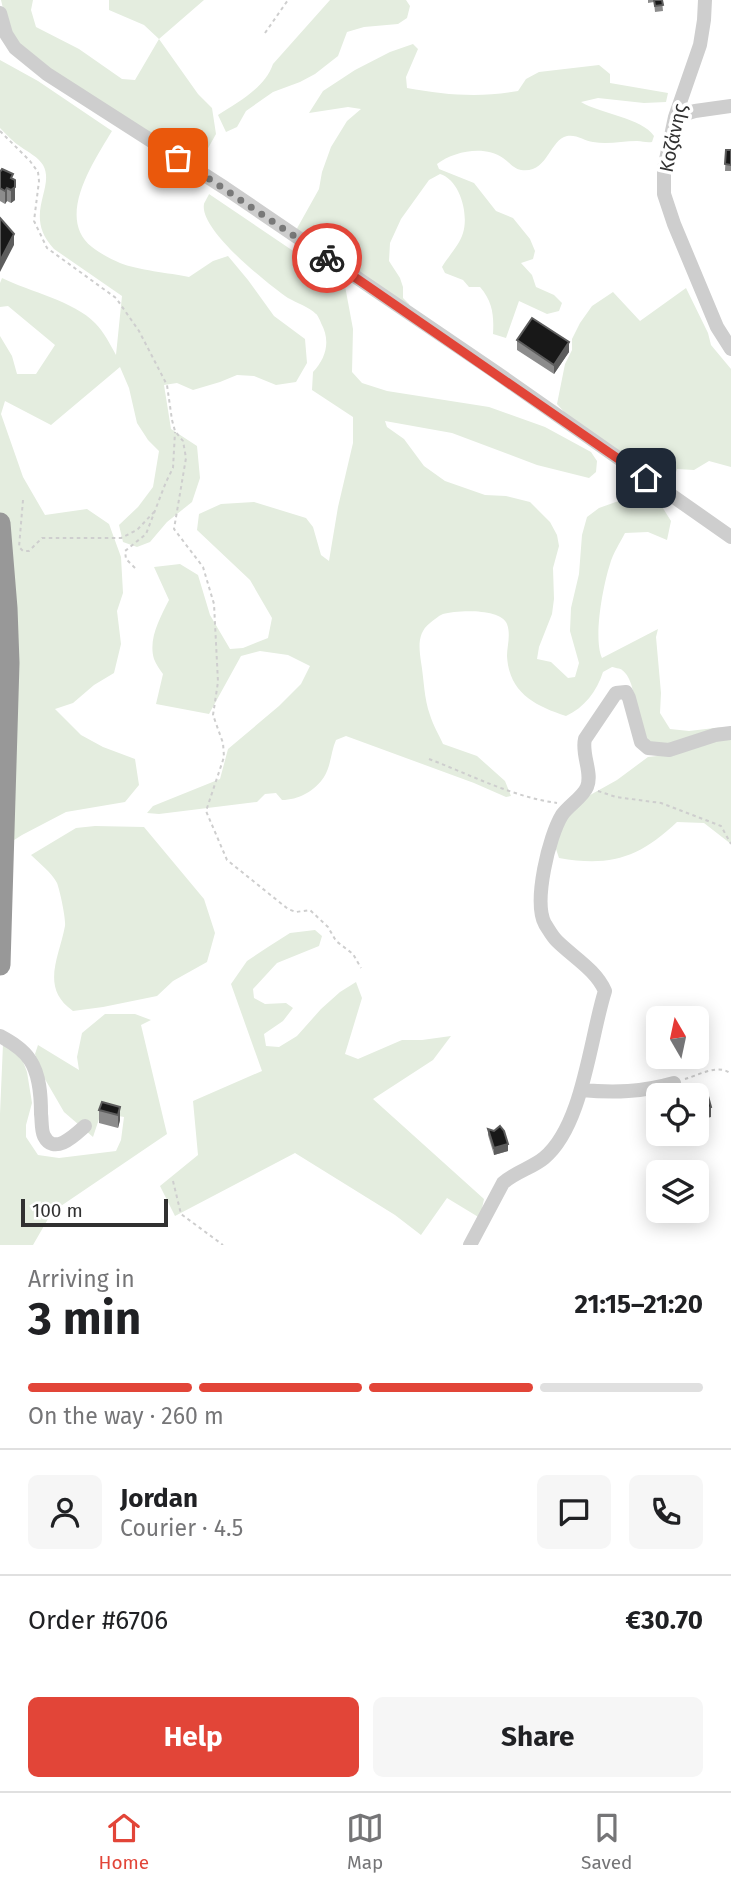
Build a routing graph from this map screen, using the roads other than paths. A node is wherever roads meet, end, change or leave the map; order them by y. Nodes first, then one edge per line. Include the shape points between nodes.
1 (705, 0) edge
2 (0, 13) edge
3 (731, 107) edge
4 (675, 117) junction
5 (731, 349) edge
6 (0, 523) edge
7 (731, 537) edge
8 (731, 733) edge
9 (0, 965) edge
10 (0, 1036) edge
11 (581, 1090) junction
12 (646, 1090) edge
13 (85, 1126) dead end
14 (470, 1245) edge

1 - 4 street, Κοζάνης via 700,45
2 - 7 street via 15,48 47,74 281,227
3 - 4 street
4 - 5 street, Κοζάνης via 664,169 664,194 717,327
6 - 9 highway via 8,618
8 - 11 street via 668,750 648,748 641,742 626,692 615,693 585,739 587,787 561,816 545,861 540,902 543,919 555,939 594,974 605,991
10 - 13 street via 31,1061 39,1081 44,1137 60,1144
11 - 12 street
11 - 14 street via 568,1129 545,1157 503,1183

